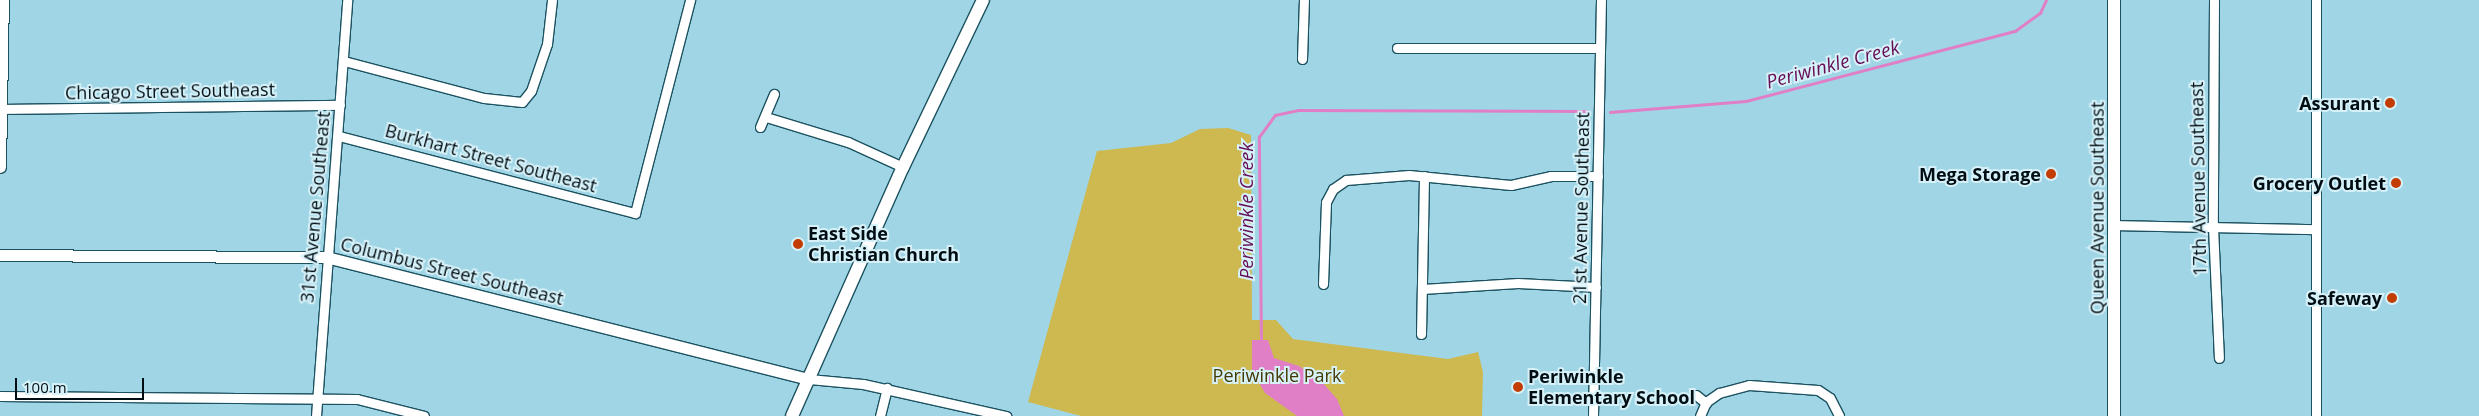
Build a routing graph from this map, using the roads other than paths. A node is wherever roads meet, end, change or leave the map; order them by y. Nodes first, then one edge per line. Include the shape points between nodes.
1 (3, 0) edge
2 (347, 0) edge
3 (552, 0) edge
4 (690, 0) edge
5 (983, 0) edge
6 (1304, 0) edge
7 (1601, 0) edge
8 (2114, 0) edge
9 (2214, 0) edge
10 (2316, 0) edge
11 (1397, 48) dead end
12 (1600, 48) junction
13 (1302, 59) dead end
14 (344, 60) junction
15 (774, 94) dead end
16 (340, 105) junction
17 (0, 109) edge
18 (766, 117) junction
19 (760, 127) dead end
20 (339, 136) junction
21 (0, 167) edge
22 (902, 167) junction
23 (1424, 176) junction
24 (1598, 176) junction
25 (2116, 224) junction
26 (2213, 227) junction
27 (2313, 229) junction
28 (0, 255) edge
29 (326, 257) junction
30 (1323, 284) dead end
31 (1596, 288) junction
32 (1422, 290) junction
33 (1421, 334) dead end
34 (2219, 358) dead end
35 (809, 379) junction
36 (887, 388) junction
37 (1838, 391) dead end
38 (1696, 395) dead end
39 (0, 396) edge
40 (1830, 398) junction
41 (317, 399) junction
42 (1706, 403) junction
43 (316, 416) edge
44 (424, 416) edge
45 (792, 416) edge
46 (880, 416) edge
47 (1006, 416) edge
48 (1593, 416) edge
49 (1700, 416) edge
50 (1839, 416) edge
51 (2114, 416) edge
52 (2316, 416) edge

1 - 17 main road
2 - 14 street, 31st Avenue Southeast
3 - 14 street via 547,44 531,91 522,102 497,101
4 - 20 street, Burkhart Street Southeast via 635,213
5 - 22 main road
6 - 13 street
7 - 12 street, 21st Avenue Southeast
8 - 25 main road, Queen Avenue Southeast
9 - 26 street, 17th Avenue Southeast
10 - 27 street
11 - 12 street
12 - 24 street, 21st Avenue Southeast
14 - 16 street, 31st Avenue Southeast
15 - 18 street
16 - 17 street, Chicago Street Southeast
16 - 20 street, 31st Avenue Southeast
17 - 21 main road
18 - 19 street
18 - 22 street via 848,142
20 - 29 street, 31st Avenue Southeast
22 - 35 main road
23 - 24 street via 1511,185 1552,176
23 - 30 street via 1361,177 1333,189 1326,202
23 - 32 street
24 - 31 street, 21st Avenue Southeast
25 - 26 street
25 - 51 main road, Queen Avenue Southeast
26 - 27 street
26 - 34 street, 17th Avenue Southeast
27 - 52 street
28 - 29 street, Columbus Street Southeast
29 - 35 street, Columbus Street Southeast
29 - 41 street, 31st Avenue Southeast
31 - 32 street via 1518,283
31 - 48 street, 21st Avenue Southeast
32 - 33 street
35 - 36 street, Columbus Street Southeast
35 - 45 main road
36 - 46 street
36 - 47 street, Columbus Street Southeast
37 - 40 street
38 - 42 street
39 - 41 street
40 - 42 street via 1800,386 1748,385 1719,393
40 - 50 street
41 - 43 street, 31st Avenue Southeast
41 - 44 street via 357,398
42 - 49 street

